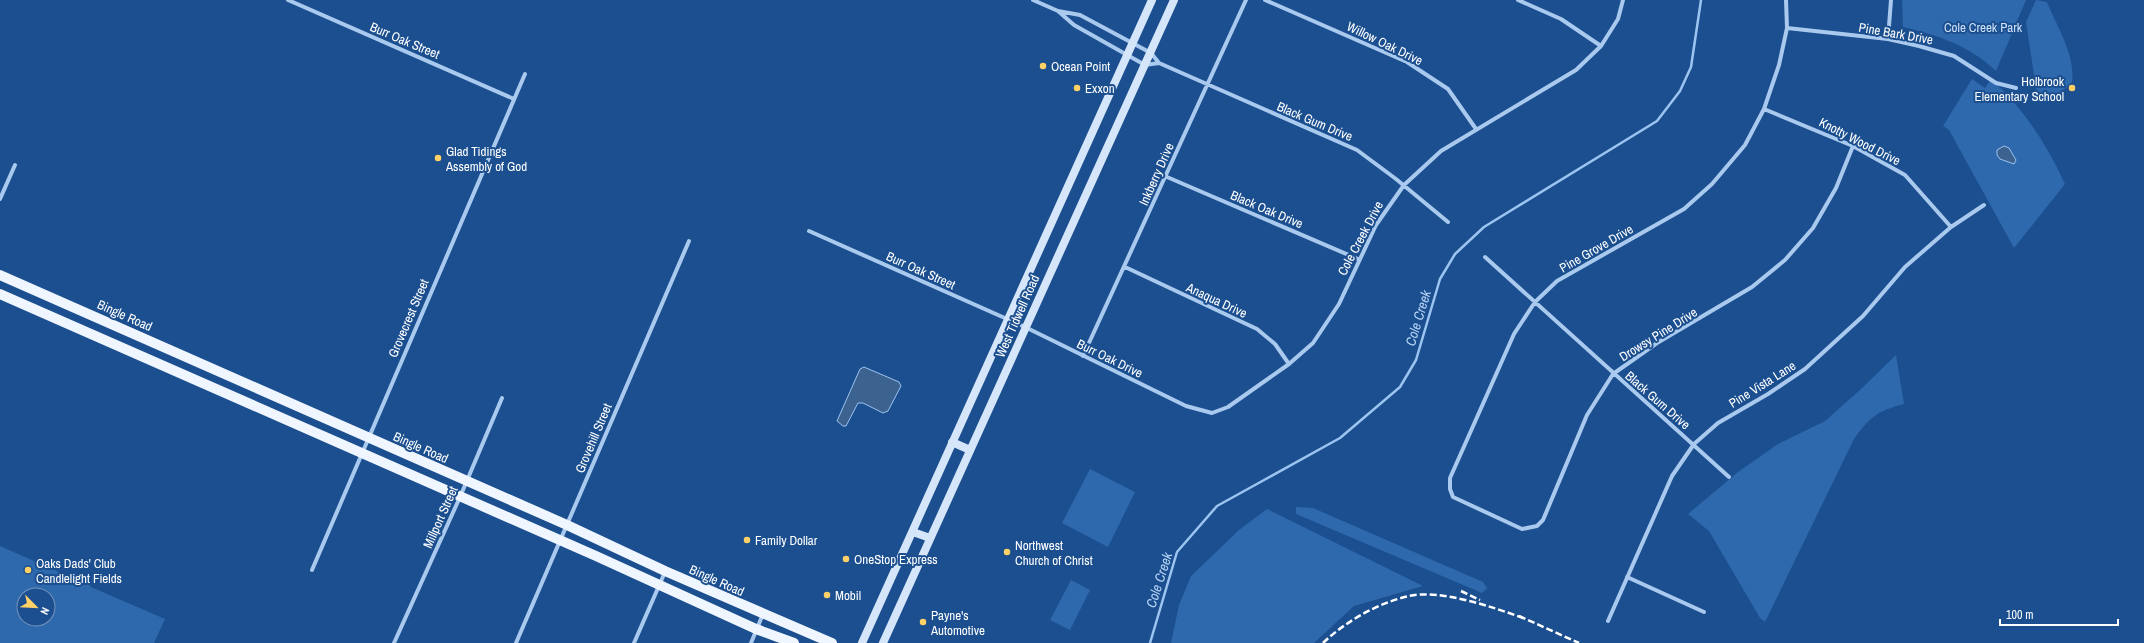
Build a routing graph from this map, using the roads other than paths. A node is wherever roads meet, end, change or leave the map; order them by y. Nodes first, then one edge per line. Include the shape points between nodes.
1 (288, 0) edge
2 (1033, 0) edge
3 (1152, 0) edge
4 (1174, 0) edge
5 (1246, 0) edge
6 (1265, 0) edge
7 (1518, 0) edge
8 (1623, 0) edge
9 (1786, 0) edge
10 (1891, 0) edge
11 (1058, 11) junction
12 (1787, 28) junction
13 (1888, 39) junction
14 (1133, 43) junction
15 (1601, 46) junction
16 (1151, 53) junction
17 (1127, 55) junction
18 (1159, 63) junction
19 (1145, 65) junction
20 (525, 74) dead end
21 (1206, 85) junction
22 (2016, 88) dead end
23 (514, 98) junction
24 (1764, 109) junction
25 (1476, 130) junction
26 (1853, 146) junction
27 (15, 165) dead end
28 (1167, 177) junction
29 (1404, 185) junction
30 (0, 199) edge
31 (1984, 205) dead end
32 (1448, 222) dead end
33 (1951, 227) junction
34 (809, 231) dead end
35 (689, 241) dead end
36 (1485, 257) dead end
37 (1358, 259) junction
38 (1125, 267) junction
39 (0, 275) edge
40 (0, 294) edge
41 (1535, 302) junction
42 (1008, 320) junction
43 (1025, 327) junction
44 (168, 348) junction
45 (1083, 356) junction
46 (160, 364) junction
47 (1289, 364) junction
48 (1613, 374) junction
49 (502, 398) dead end
50 (1186, 406) joint
51 (368, 437) junction
52 (952, 442) junction
53 (1694, 444) junction
54 (970, 450) junction
55 (361, 453) junction
56 (1729, 478) dead end
57 (467, 481) junction
58 (460, 497) junction
59 (1489, 515) joint
60 (567, 525) junction
61 (912, 532) junction
62 (930, 538) junction
63 (560, 540) junction
64 (312, 570) dead end
65 (665, 571) junction
66 (1627, 577) junction
67 (659, 586) junction
68 (1704, 612) dead end
69 (763, 614) junction
70 (1608, 621) dead end
71 (756, 629) junction
72 (394, 643) edge
73 (516, 643) edge
74 (634, 643) edge
75 (751, 643) edge
76 (794, 643) edge
77 (832, 643) edge
78 (862, 643) edge
79 (882, 643) edge

1 - 23 street, Burr Oak Street
2 - 11 street
3 - 14 main road, West Tidwell Road
4 - 16 main road, West Tidwell Road
5 - 21 street, Inkberry Drive
6 - 25 street, Willow Oak Drive via 1407,62 1448,89
7 - 15 street via 1561,19
8 - 15 street, Cole Creek Drive via 1618,19
9 - 12 street, Pine Grove Drive
10 - 13 street
11 - 14 street via 1080,15
11 - 17 street via 1074,25
12 - 13 street, Pine Bark Drive
12 - 24 street, Pine Grove Drive via 1779,65
13 - 22 street, Pine Bark Drive via 1954,56 1996,84
14 - 16 street
14 - 17 main road, West Tidwell Road
15 - 25 street, Cole Creek Drive via 1576,70
16 - 18 street, Black Gum Drive
16 - 19 main road, West Tidwell Road
17 - 19 street
17 - 42 main road, West Tidwell Road
18 - 19 street
18 - 21 street, Black Gum Drive
19 - 43 main road, West Tidwell Road
20 - 23 street, Grovecrest Street
21 - 28 street, Inkberry Drive
21 - 29 street, Black Gum Drive via 1357,150
23 - 51 street, Grovecrest Street
24 - 26 street, Knotty Wood Drive
24 - 41 street, Pine Grove Drive via 1745,145 1712,184 1684,210 1557,281
25 - 29 street, Cole Creek Drive via 1441,151
26 - 33 street, Knotty Wood Drive via 1905,175
26 - 48 street, Drowsy Pine Drive via 1836,188 1813,228 1785,260 1752,287 1657,343
27 - 30 street
28 - 37 street, Black Oak Drive
28 - 38 street, Inkberry Drive
29 - 32 street, Black Gum Drive
29 - 37 street, Cole Creek Drive via 1376,225
31 - 33 street, Pine Vista Lane
33 - 53 street, Pine Vista Lane via 1905,267 1863,316 1804,369 1768,394 1718,423
34 - 42 street, Burr Oak Street
35 - 60 street, Grovehill Street
36 - 41 street, Black Gum Drive
37 - 47 street, Cole Creek Drive via 1338,304 1313,343
38 - 45 street, Inkberry Drive
38 - 47 street, Anaqua Drive via 1257,329 1275,344
39 - 44 main road, Bingle Road
40 - 46 main road
41 - 48 street, Black Gum Drive
41 - 59 street, Pine Grove Drive via 1514,334 1450,478 1453,497
42 - 43 street, Burr Oak Street
42 - 52 main road, West Tidwell Road
43 - 45 street, Burr Oak Drive
43 - 54 main road, West Tidwell Road
44 - 46 main road
44 - 51 main road, Bingle Road
45 - 50 street, Burr Oak Drive
46 - 55 main road
47 - 50 street, Cole Creek Drive via 1228,407 1212,413
48 - 53 street, Black Gum Drive
48 - 59 street, Drowsy Pine Drive via 1587,415 1543,520 1537,526 1522,529
49 - 57 street, Millport Street
51 - 55 street, Grovecrest Street
51 - 57 main road, Bingle Road
52 - 54 main road
52 - 61 main road, West Tidwell Road
53 - 56 street, Black Gum Drive
53 - 66 street, Pine Vista Lane via 1672,476
54 - 62 main road, West Tidwell Road
55 - 58 main road
55 - 64 street, Grovecrest Street
57 - 58 street, Millport Street
57 - 60 main road, Bingle Road
58 - 63 main road
58 - 72 street, Millport Street
60 - 63 street, Grovehill Street
60 - 65 main road, Bingle Road
61 - 62 main road
61 - 78 main road, West Tidwell Road
62 - 79 main road, West Tidwell Road
63 - 67 main road
63 - 73 street, Grovehill Street
65 - 67 street
65 - 69 main road, Bingle Road
66 - 68 street
66 - 70 street, Pine Vista Lane
67 - 71 main road
67 - 74 street
69 - 71 street
69 - 77 main road, Bingle Road
71 - 75 street
71 - 76 main road

